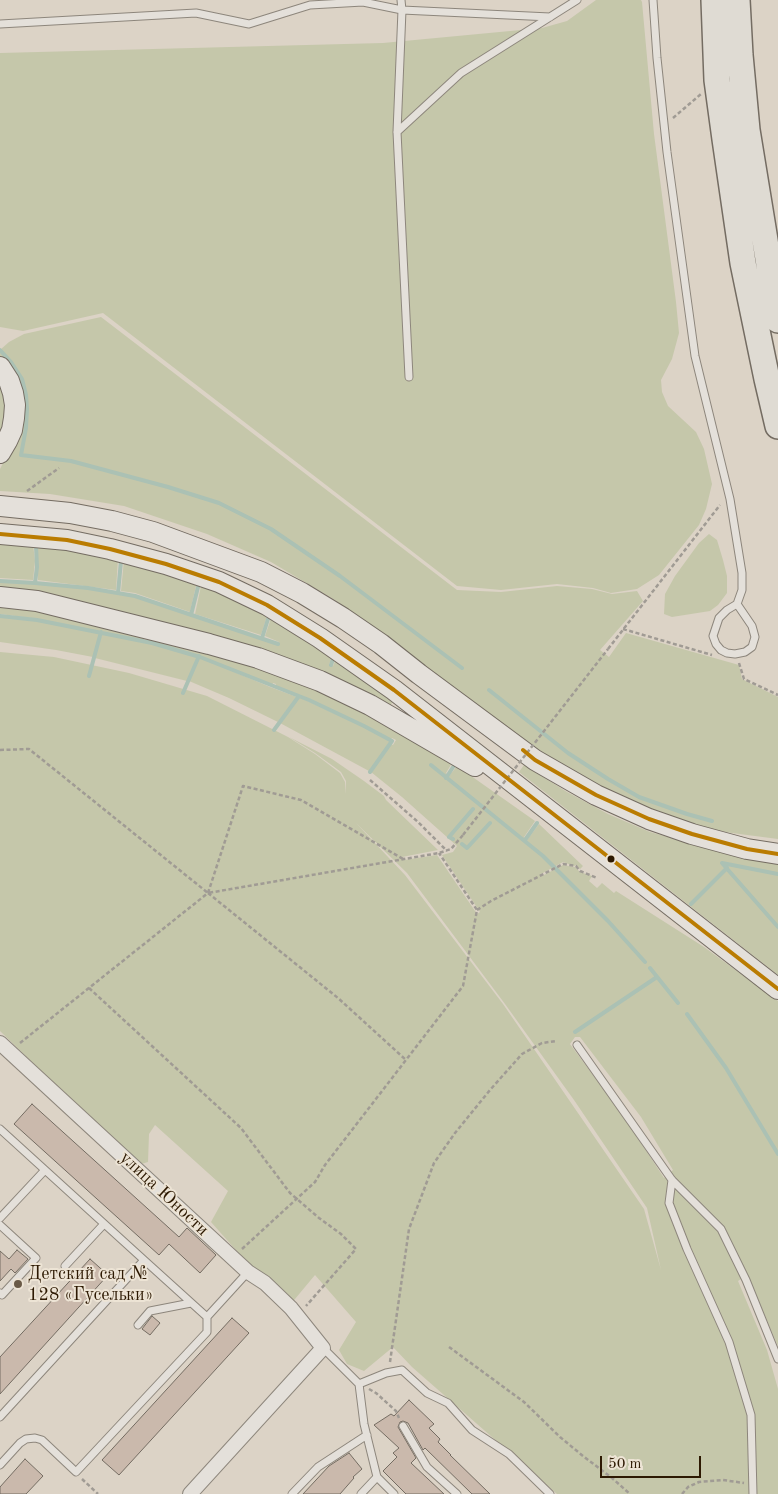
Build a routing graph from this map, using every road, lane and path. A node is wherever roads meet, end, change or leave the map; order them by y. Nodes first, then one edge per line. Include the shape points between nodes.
1 (401, 0) edge
2 (577, 0) edge
3 (653, 0) edge
4 (714, 0) edge
5 (737, 0) edge
6 (402, 10) junction
7 (550, 17) junction
8 (0, 24) edge
9 (728, 57) junction
10 (704, 91) dead end
11 (667, 124) dead end
12 (397, 132) junction
13 (778, 320) edge
14 (0, 367) edge
15 (409, 377) dead end
16 (778, 426) edge
17 (0, 453) edge
18 (59, 468) dead end
19 (24, 494) dead end
20 (721, 504) dead end
21 (0, 506) edge
22 (0, 534) edge
23 (0, 597) edge
24 (737, 604) junction
25 (623, 629) junction
26 (713, 655) dead end
27 (731, 661) dead end
28 (778, 694) edge
29 (0, 750) edge
30 (370, 780) dead end
31 (538, 803) junction
32 (447, 851) junction
33 (439, 853) junction
34 (778, 854) edge
35 (402, 859) junction
36 (597, 878) dead end
37 (208, 893) junction
38 (477, 910) junction
39 (89, 988) junction
40 (778, 989) edge
41 (556, 1041) dead end
42 (577, 1045) dead end
43 (5, 1047) edge
44 (406, 1060) junction
45 (0, 1129) edge
46 (45, 1170) junction
47 (672, 1180) junction
48 (297, 1199) junction
49 (0, 1218) edge
50 (104, 1224) junction
51 (0, 1226) edge
52 (233, 1257) junction
53 (144, 1260) junction
54 (65, 1266) dead end
55 (248, 1272) junction
56 (0, 1293) edge
57 (191, 1303) junction
58 (298, 1316) junction
59 (207, 1317) junction
60 (138, 1325) dead end
61 (449, 1347) dead end
62 (323, 1348) junction
63 (778, 1359) edge
64 (386, 1372) junction
65 (359, 1384) junction
66 (0, 1416) edge
67 (403, 1426) dead end
68 (366, 1435) junction
69 (0, 1465) edge
70 (76, 1472) junction
71 (377, 1477) junction
72 (752, 1485) junction
73 (98, 1494) edge
74 (190, 1494) edge
75 (292, 1494) edge
76 (361, 1494) edge
77 (394, 1494) edge
78 (457, 1494) edge
79 (550, 1494) edge
80 (630, 1494) edge
81 (682, 1494) edge
82 (753, 1494) edge

1 - 6 lane
2 - 7 lane
3 - 24 lane via 667,152 695,356 730,499 739,551 742,590
4 - 9 highway
5 - 9 highway
6 - 7 lane
6 - 8 lane via 363,2 310,5 249,24 196,13
6 - 12 lane
7 - 12 lane via 462,73
9 - 13 highway via 747,130
9 - 16 highway via 717,80 724,139 743,263
10 - 11 path
12 - 15 lane
14 - 17 main road via 9,381 15,405 12,430
18 - 19 path
20 - 25 path
21 - 34 main road via 112,521 153,532 261,572 342,618 535,760 596,795 650,820 692,834
22 - 31 main road via 68,540 110,549 219,582 267,605 394,690
23 - 31 main road via 37,601 209,644 320,681 370,705
24 - 24 lane via 719,618 713,636 720,650 735,654 752,647 755,637 752,626
25 - 26 path
25 - 32 path, bridge via 463,835
27 - 28 path via 740,663 744,679
29 - 37 path via 29,749
30 - 32 path
31 - 40 main road
32 - 33 path
33 - 35 path
33 - 38 path
35 - 37 path
35 - 37 path via 301,800 243,786
36 - 38 path via 576,866 563,864
37 - 39 path
37 - 44 path via 338,998
38 - 44 path via 463,986
39 - 43 path
39 - 48 path via 240,1128
41 - 64 path via 542,1043 522,1054 434,1162 409,1229 391,1358
42 - 47 lane
43 - 52 street, улица Юности
44 - 48 path via 315,1182
45 - 46 lane
46 - 49 lane
46 - 50 lane
47 - 63 lane via 721,1229
47 - 72 lane via 670,1203 729,1342 751,1415
48 - 52 path
48 - 58 path via 356,1249
50 - 53 lane
50 - 54 lane
51 - 56 lane via 36,1258 2,1295
52 - 55 street, улица Юности
53 - 57 lane
53 - 66 lane
55 - 58 street, улица Юности via 265,1283
55 - 59 lane
57 - 59 lane
57 - 60 lane via 150,1311
58 - 62 street, улица Юности
59 - 70 lane via 207,1332
61 - 80 path via 524,1402 560,1437
62 - 65 lane
62 - 74 street
64 - 65 lane
64 - 79 lane via 402,1370 427,1393 448,1402 472,1430 508,1454
65 - 68 lane
67 - 78 lane via 427,1466
68 - 71 lane
68 - 75 lane via 318,1467
69 - 70 lane via 20,1443 35,1438 42,1440
70 - 73 path
71 - 76 lane
71 - 77 lane
72 - 81 path via 723,1480 699,1482
72 - 82 lane

